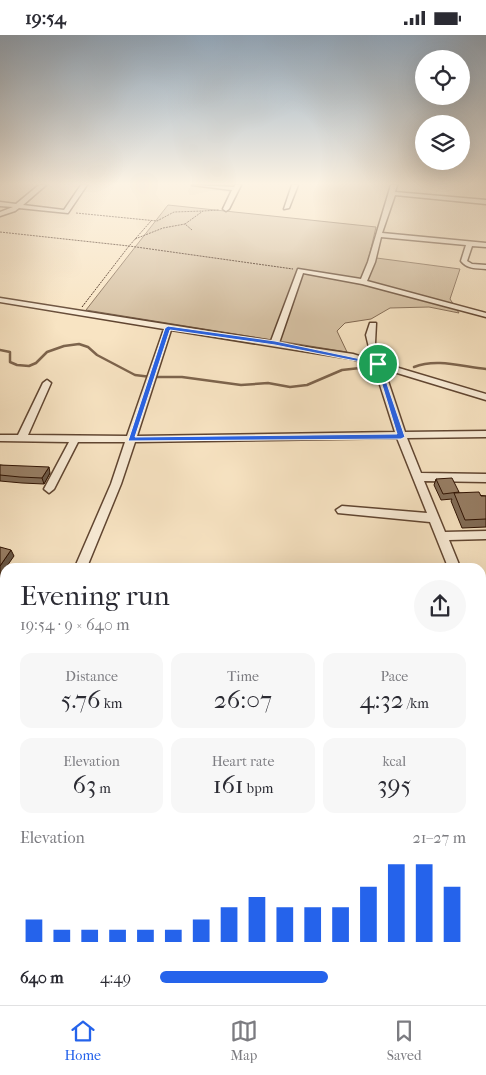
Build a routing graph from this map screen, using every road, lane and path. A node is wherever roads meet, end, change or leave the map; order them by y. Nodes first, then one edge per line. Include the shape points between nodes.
1 (143, 230) edge
2 (158, 230) edge
3 (381, 230) edge
4 (0, 232) edge
5 (380, 235) junction
6 (134, 240) junction
7 (470, 243) junction
8 (486, 245) edge
9 (129, 246) junction
10 (486, 267) edge
11 (300, 270) junction
12 (363, 282) junction
13 (0, 300) edge
14 (79, 312) junction
15 (486, 315) edge
16 (373, 325) dead end
17 (168, 328) junction
18 (275, 343) junction
19 (378, 364) junction
20 (47, 383) dead end
21 (486, 397) edge
22 (486, 434) edge
23 (0, 437) edge
24 (401, 437) junction
25 (22, 438) junction
26 (75, 439) junction
27 (131, 439) junction
28 (418, 477) junction
29 (486, 478) edge
30 (49, 489) dead end
31 (342, 510) dead end
32 (434, 518) junction
33 (486, 535) edge
34 (441, 536) junction
35 (83, 563) edge
36 (452, 563) edge

1 - 6 path
2 - 6 path
3 - 5 street
4 - 9 path
5 - 7 street
5 - 12 street via 372,265
6 - 9 path
7 - 8 street
7 - 10 street via 465,263
9 - 11 path
9 - 14 path
11 - 12 street
11 - 18 street
12 - 15 street
13 - 14 street
14 - 17 street
16 - 19 street via 370,335
17 - 18 street
17 - 27 street
18 - 19 street
19 - 21 street
19 - 24 street
20 - 25 street
22 - 24 street
23 - 25 street
24 - 27 street
24 - 28 street
25 - 26 street
26 - 27 street
26 - 30 street
27 - 35 street
28 - 29 street
28 - 32 street
31 - 32 street
32 - 34 street
33 - 34 street
34 - 36 street

